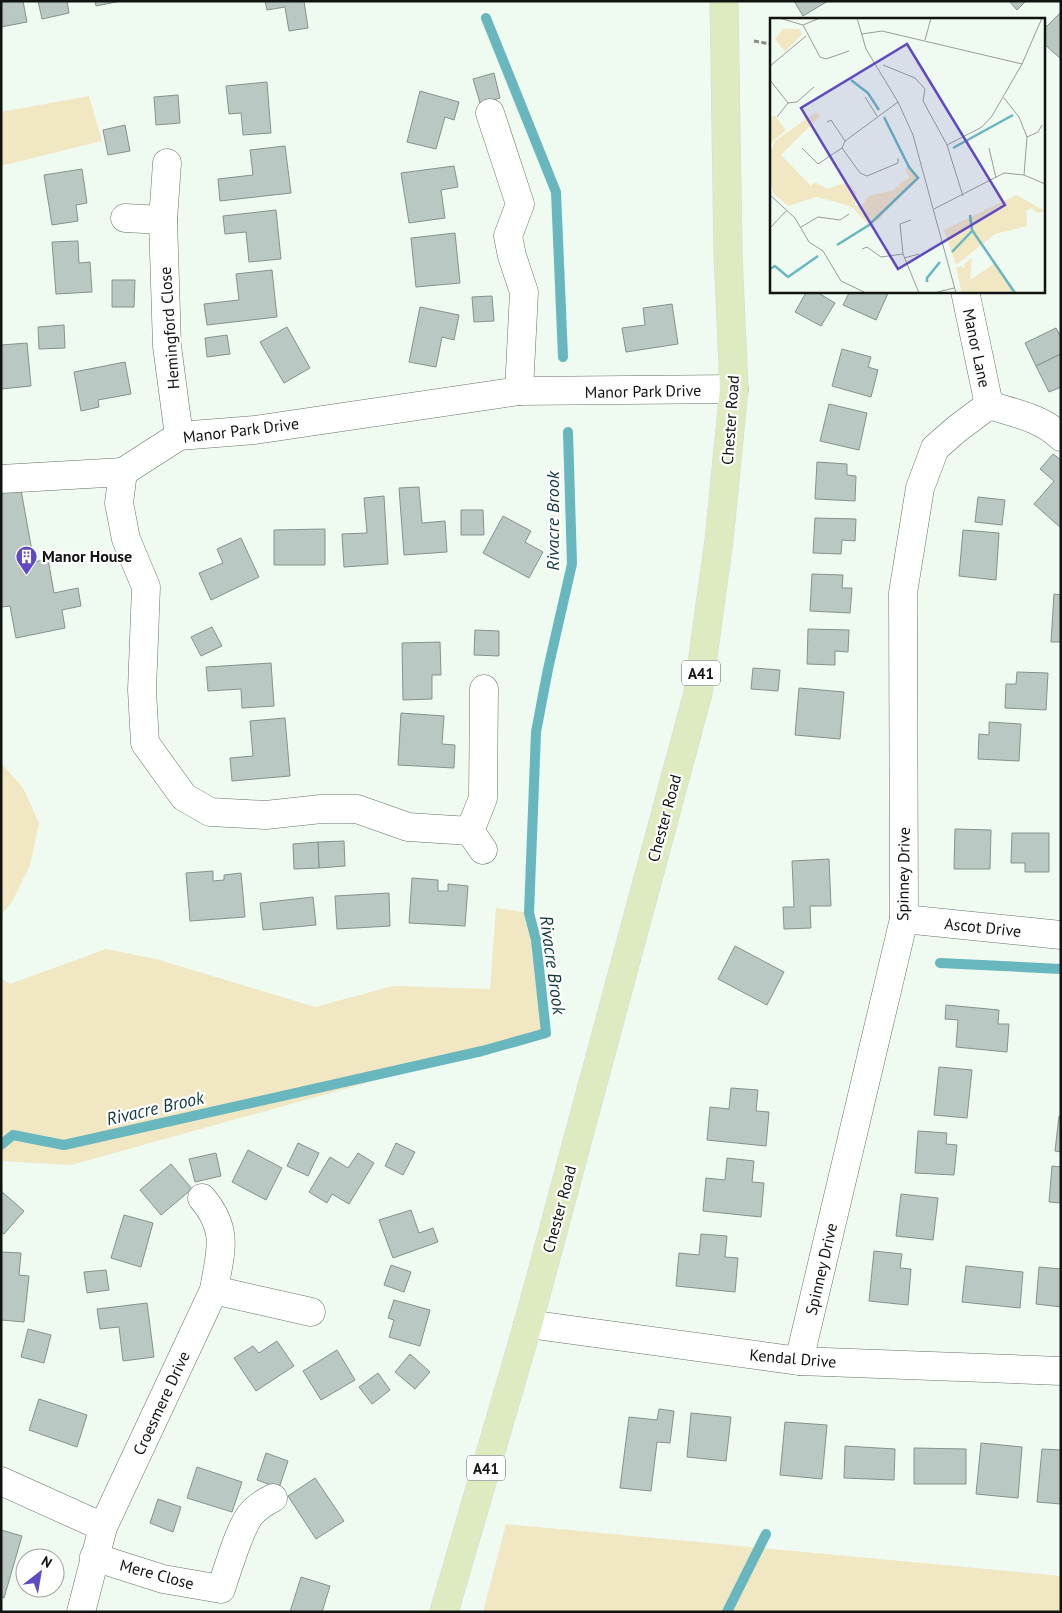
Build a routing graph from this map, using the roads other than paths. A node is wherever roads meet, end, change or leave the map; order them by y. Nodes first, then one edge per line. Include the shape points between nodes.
1 (724, 1) edge
2 (490, 113) dead end
3 (167, 163) dead end
4 (125, 218) dead end
5 (163, 220) junction
6 (965, 292) edge
7 (734, 390) junction
8 (518, 391) junction
9 (989, 405) junction
10 (179, 436) junction
11 (1061, 437) edge
12 (123, 472) junction
13 (1, 479) edge
14 (484, 688) dead end
15 (904, 919) junction
16 (1061, 935) edge
17 (202, 1198) dead end
18 (214, 1290) junction
19 (311, 1312) dead end
20 (528, 1324) junction
21 (799, 1361) junction
22 (1061, 1371) edge
23 (1, 1481) edge
24 (273, 1498) dead end
25 (103, 1527) junction
26 (94, 1557) junction
27 (81, 1612) edge
28 (444, 1612) edge

1 - 7 main road, Chester Road / A41
2 - 8 street via 520,204 508,236 524,292
3 - 5 street, Hemingford Close
4 - 5 street
5 - 10 street, Hemingford Close via 167,346
6 - 9 street, Manor Lane
7 - 8 street, Manor Park Drive
7 - 20 main road, Chester Road / A41 via 719,540 698,693
8 - 10 street, Manor Park Drive via 255,430
9 - 11 street via 1033,419
9 - 15 street, Spinney Drive via 936,448 920,488 903,593
10 - 12 street, Manor Park Drive
12 - 13 street
12 - 14 street via 120,503 126,539 146,586 142,690 144,743 184,796 210,812 266,815 357,809 408,827 477,841 483,798
15 - 16 street, Ascot Drive
15 - 21 street, Spinney Drive
17 - 18 street, Croesmere Drive via 214,1212 220,1230
18 - 19 street
18 - 25 street, Croesmere Drive
20 - 21 street, Kendal Drive
20 - 28 main road, Chester Road / A41
21 - 22 street, Kendal Drive
23 - 25 street
24 - 26 street, Mere Close via 250,1514 221,1590 163,1579
25 - 26 street, Croesmere Drive
26 - 27 street, Croesmere Drive

